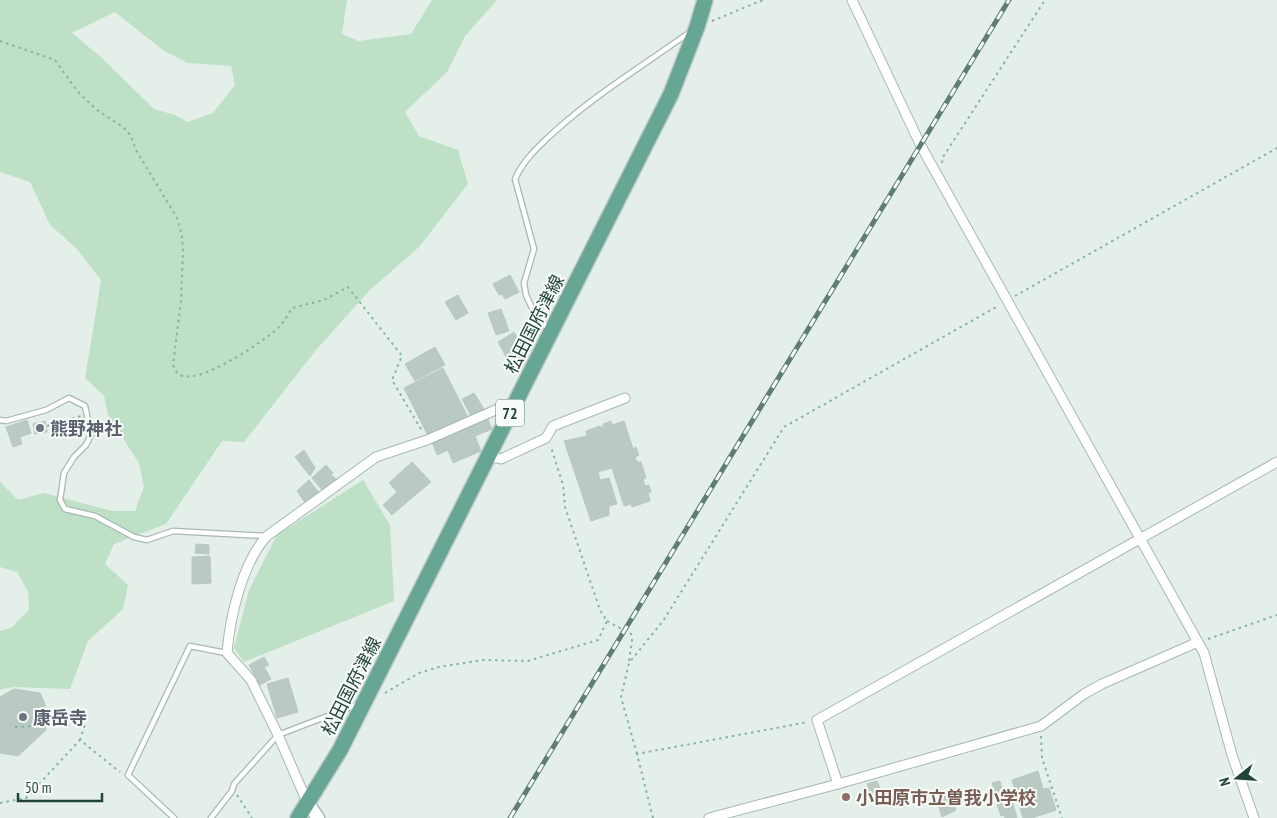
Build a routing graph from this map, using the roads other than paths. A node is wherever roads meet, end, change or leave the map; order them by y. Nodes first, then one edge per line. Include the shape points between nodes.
1 (705, 0) edge
2 (852, 0) edge
3 (698, 27) junction
4 (551, 334) junction
5 (625, 398) dead end
6 (516, 401) junction
7 (0, 420) edge
8 (489, 456) junction
9 (1277, 462) edge
10 (267, 536) junction
11 (1141, 538) junction
12 (1198, 642) junction
13 (227, 653) junction
14 (366, 699) junction
15 (278, 735) junction
16 (838, 784) junction
17 (309, 804) junction
18 (174, 818) edge
19 (211, 818) edge
20 (298, 818) edge
21 (318, 818) edge
22 (709, 818) edge
23 (1254, 818) edge

1 - 3 main road, 松田国府津線 / 72
2 - 11 street via 920,146
3 - 4 main road, 松田国府津線 / 72 via 671,94
3 - 4 lane via 574,114 525,159 515,179 534,249 524,283 526,295
4 - 6 main road, 松田国府津線 / 72
5 - 8 street via 553,426 546,438 501,459
6 - 8 main road, 松田国府津線 / 72
6 - 10 street via 427,440 376,457
7 - 10 lane via 46,410 69,398 85,406 91,435 64,474 60,500 65,509 95,516 134,537 147,540 173,530
8 - 14 main road, 松田国府津線 / 72
9 - 11 street
10 - 13 street via 252,559 238,595 229,625
11 - 12 street
11 - 16 street via 816,720
12 - 16 street via 1102,684 1040,726
12 - 23 street via 1204,652
13 - 15 street via 250,680
13 - 18 lane via 190,646 128,775
14 - 15 lane
14 - 17 main road, 松田国府津線 / 72
15 - 17 street
15 - 19 lane via 234,784
16 - 22 street
17 - 20 main road, 松田国府津線 / 72
17 - 21 main road

